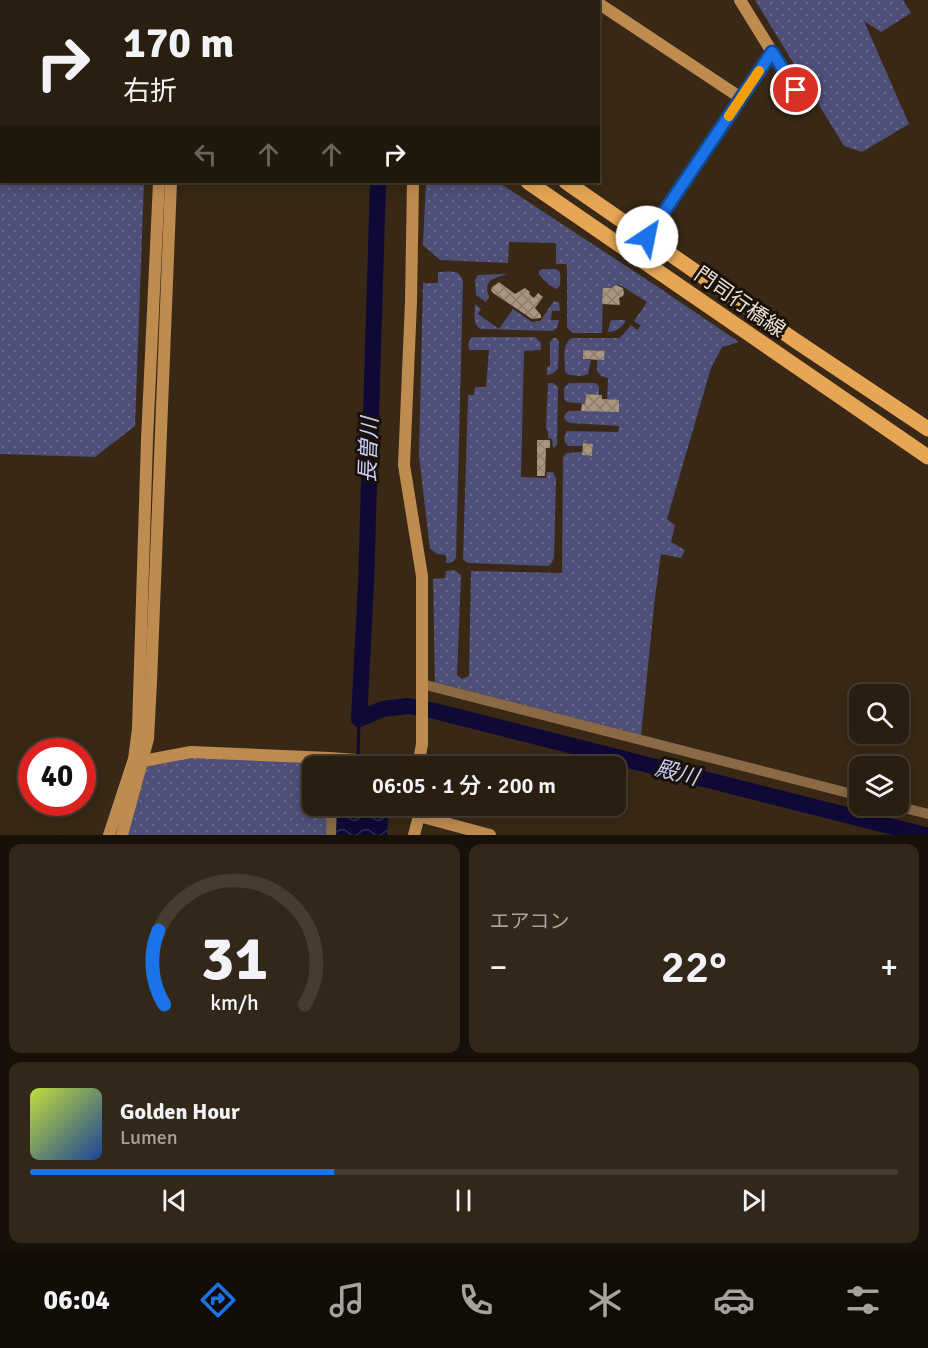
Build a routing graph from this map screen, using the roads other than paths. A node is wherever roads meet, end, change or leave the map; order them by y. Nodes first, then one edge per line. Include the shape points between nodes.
1 (740, 0) edge
2 (600, 5) edge
3 (772, 52) junction
4 (796, 90) dead end
5 (741, 98) junction
6 (159, 183) edge
7 (171, 183) edge
8 (413, 183) edge
9 (529, 183) edge
10 (567, 183) edge
11 (647, 237) junction
12 (928, 429) edge
13 (928, 457) edge
14 (422, 687) junction
15 (420, 756) edge
16 (138, 760) junction
17 (302, 760) edge
18 (849, 793) edge
19 (909, 809) edge
20 (928, 814) edge
21 (332, 816) edge
22 (417, 816) edge
23 (433, 816) edge
24 (109, 835) edge
25 (122, 835) edge
26 (331, 835) edge
27 (414, 835) edge
28 (490, 835) edge

1 - 3 street
2 - 5 street
3 - 4 street
3 - 5 street
5 - 11 street
6 - 16 street via 146,452
7 - 16 street via 148,739
8 - 14 street via 404,465 422,576
9 - 13 main road, 門司行橋線
10 - 11 main road, 門司行橋線
11 - 12 main road, 門司行橋線
14 - 15 street
14 - 18 street
16 - 17 street via 191,752
16 - 24 street
16 - 25 street
19 - 20 street
21 - 26 street
22 - 27 street
23 - 28 street

